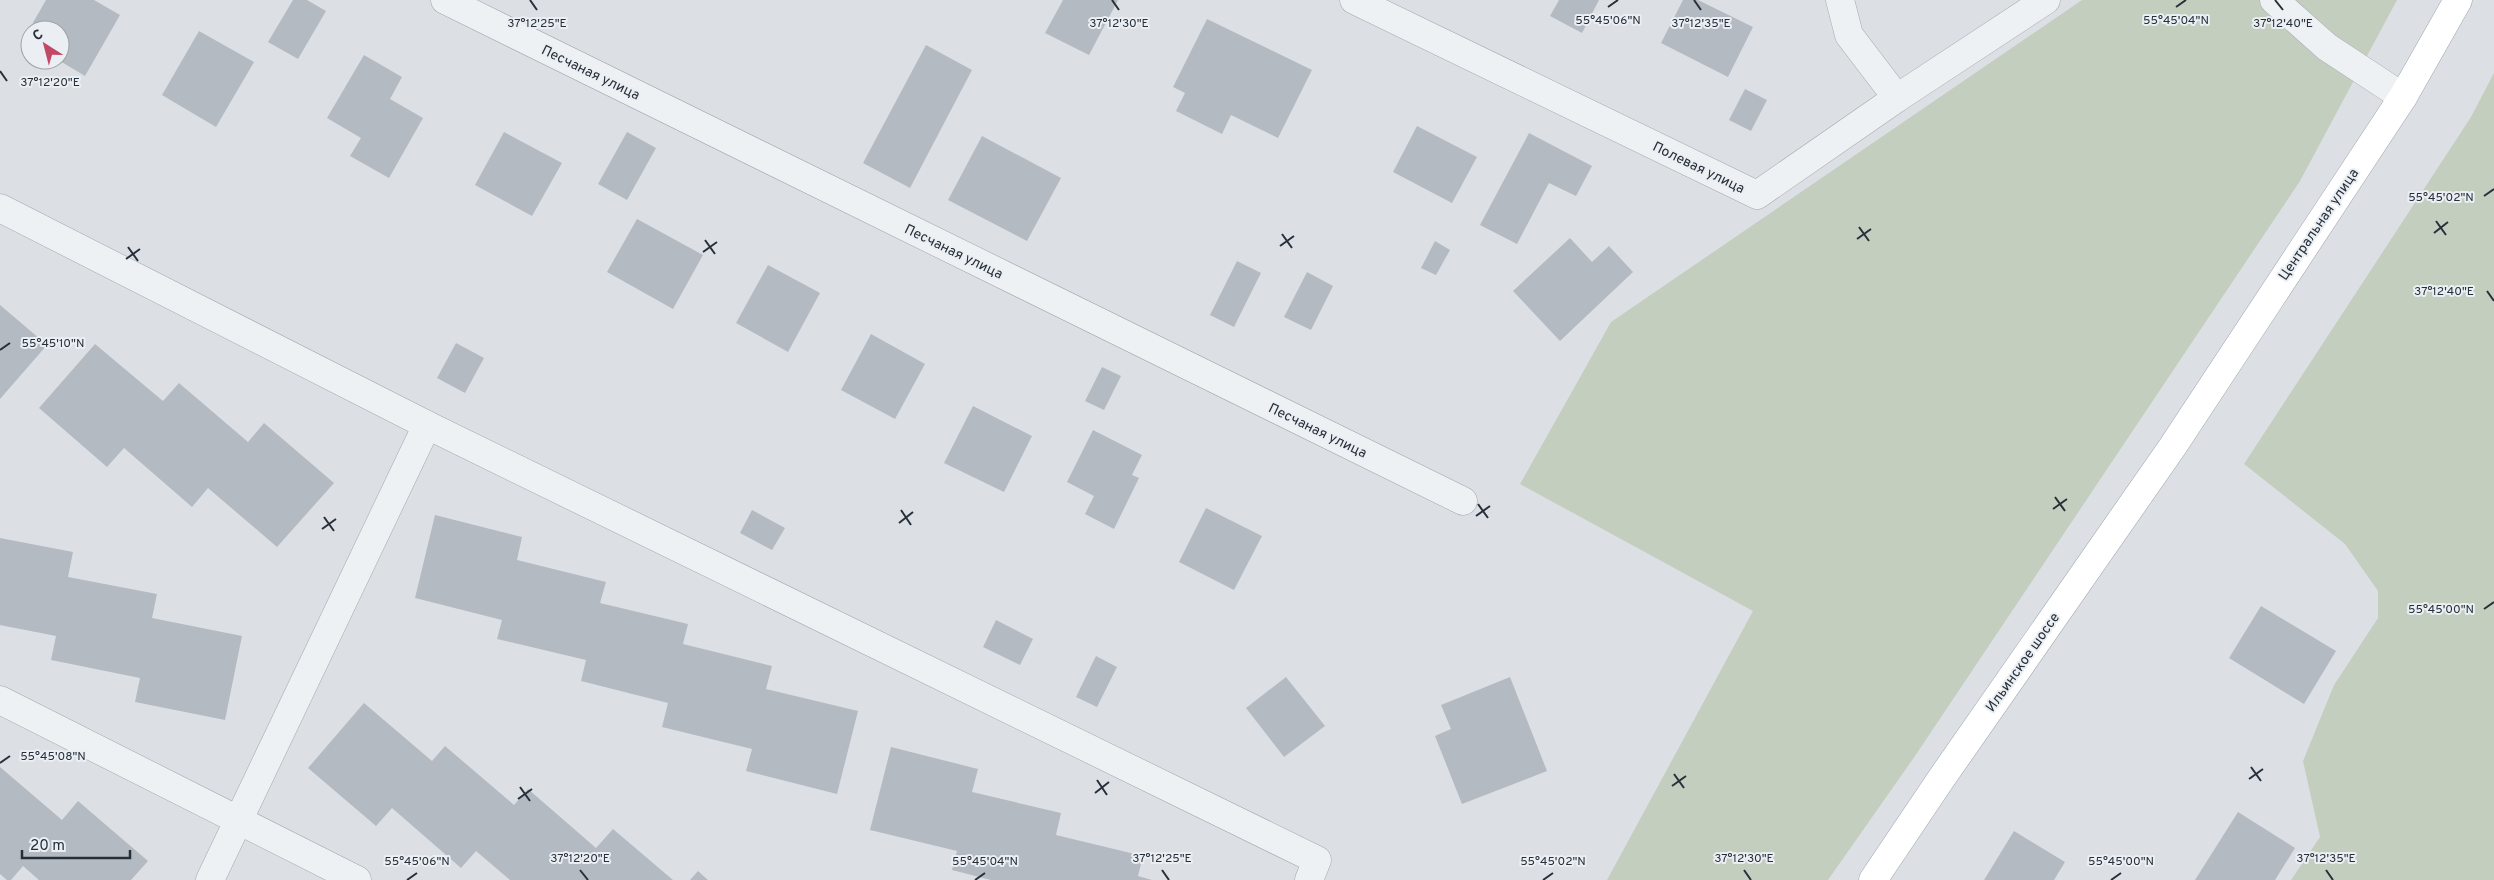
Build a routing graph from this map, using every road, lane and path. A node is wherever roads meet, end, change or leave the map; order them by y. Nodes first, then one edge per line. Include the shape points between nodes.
1 (445, 0) edge
2 (1354, 0) edge
3 (1840, 0) edge
4 (2046, 0) edge
5 (2274, 0) edge
6 (2458, 0) edge
7 (2403, 97) junction
8 (1896, 98) junction
9 (0, 208) edge
10 (427, 425) junction
11 (2173, 446) joint
12 (1463, 501) dead end
13 (0, 700) edge
14 (238, 820) junction
15 (210, 880) edge
16 (357, 880) edge
17 (1309, 880) edge
18 (1873, 880) edge

1 - 12 street, Песчаная улица
2 - 8 street, Полевая улица via 1757,195
3 - 8 street via 1849,34
4 - 8 street, Полевая улица
5 - 7 street via 2327,47
6 - 7 main road, Центральная улица
7 - 11 main road, Центральная улица
9 - 10 street
10 - 14 street
10 - 17 street via 1317,860
11 - 18 main road, Ильинское шоссе
13 - 14 street
14 - 15 street
14 - 16 street

